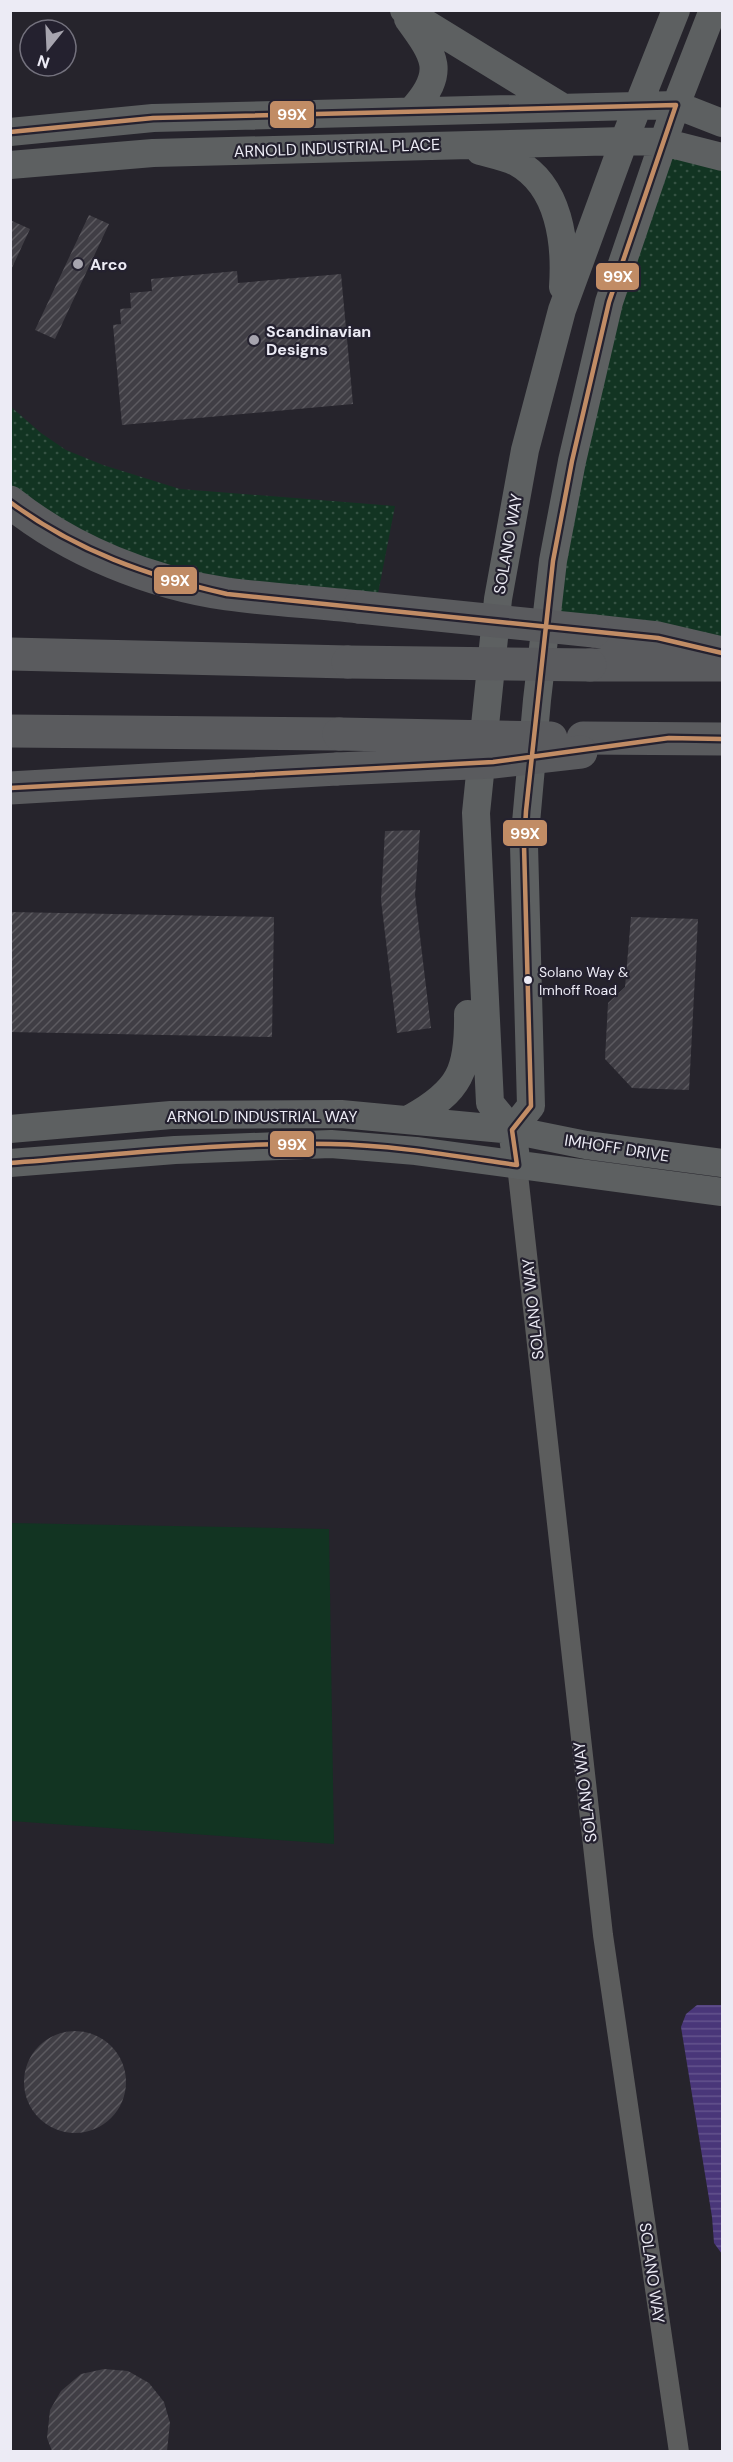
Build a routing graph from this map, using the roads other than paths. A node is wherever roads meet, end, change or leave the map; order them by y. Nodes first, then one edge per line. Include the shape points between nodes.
1 (403, 10) edge
2 (676, 10) edge
3 (713, 10) edge
4 (676, 105) junction
5 (638, 106) junction
6 (562, 107) junction
7 (412, 110) junction
8 (723, 123) edge
9 (10, 132) edge
10 (624, 141) junction
11 (663, 142) junction
12 (461, 145) junction
13 (723, 157) edge
14 (10, 165) edge
15 (562, 309) junction
16 (10, 502) edge
17 (723, 653) edge
18 (10, 654) edge
19 (723, 665) edge
20 (10, 732) edge
21 (723, 739) edge
22 (582, 745) junction
23 (10, 788) edge
24 (480, 881) junction
25 (411, 1118) junction
26 (10, 1129) edge
27 (512, 1130) junction
28 (10, 1163) edge
29 (723, 1163) edge
30 (517, 1165) junction
31 (723, 1192) edge
32 (679, 2451) edge

1 - 6 street
1 - 7 street via 434,61 431,84
2 - 5 street, SOLANO WAY
3 - 4 street
4 - 5 street
4 - 8 street
4 - 11 street
5 - 6 street
5 - 10 street, SOLANO WAY
6 - 7 street
7 - 9 street via 153,118
10 - 11 street, ARNOLD INDUSTRIAL PLACE
10 - 12 street, ARNOLD INDUSTRIAL PLACE
10 - 15 street, SOLANO WAY
11 - 13 street, ARNOLD INDUSTRIAL PLACE
11 - 27 street via 609,302 572,461 554,561 524,845 531,1106
12 - 14 street, ARNOLD INDUSTRIAL PLACE via 153,153
12 - 15 street via 516,163 538,181 552,200 565,260
15 - 24 street, SOLANO WAY via 525,450 498,599 476,813
16 - 17 highway, bridge via 95,553 168,582 227,594 658,638
18 - 19 highway, bridge
20 - 22 highway, bridge via 339,734
21 - 22 highway via 669,738
22 - 23 highway, bridge via 493,762
24 - 25 street via 466,904 469,1050 458,1079 438,1104
24 - 27 street, SOLANO WAY via 490,1103
25 - 26 street, ARNOLD INDUSTRIAL WAY via 341,1114 171,1115
25 - 27 street, ARNOLD INDUSTRIAL WAY
27 - 29 street, IMHOFF DRIVE via 586,1145
27 - 30 street, SOLANO WAY
28 - 30 street, ARNOLD INDUSTRIAL WAY via 175,1150 331,1144
30 - 31 street, IMHOFF DRIVE
30 - 32 street, SOLANO WAY via 603,1935

